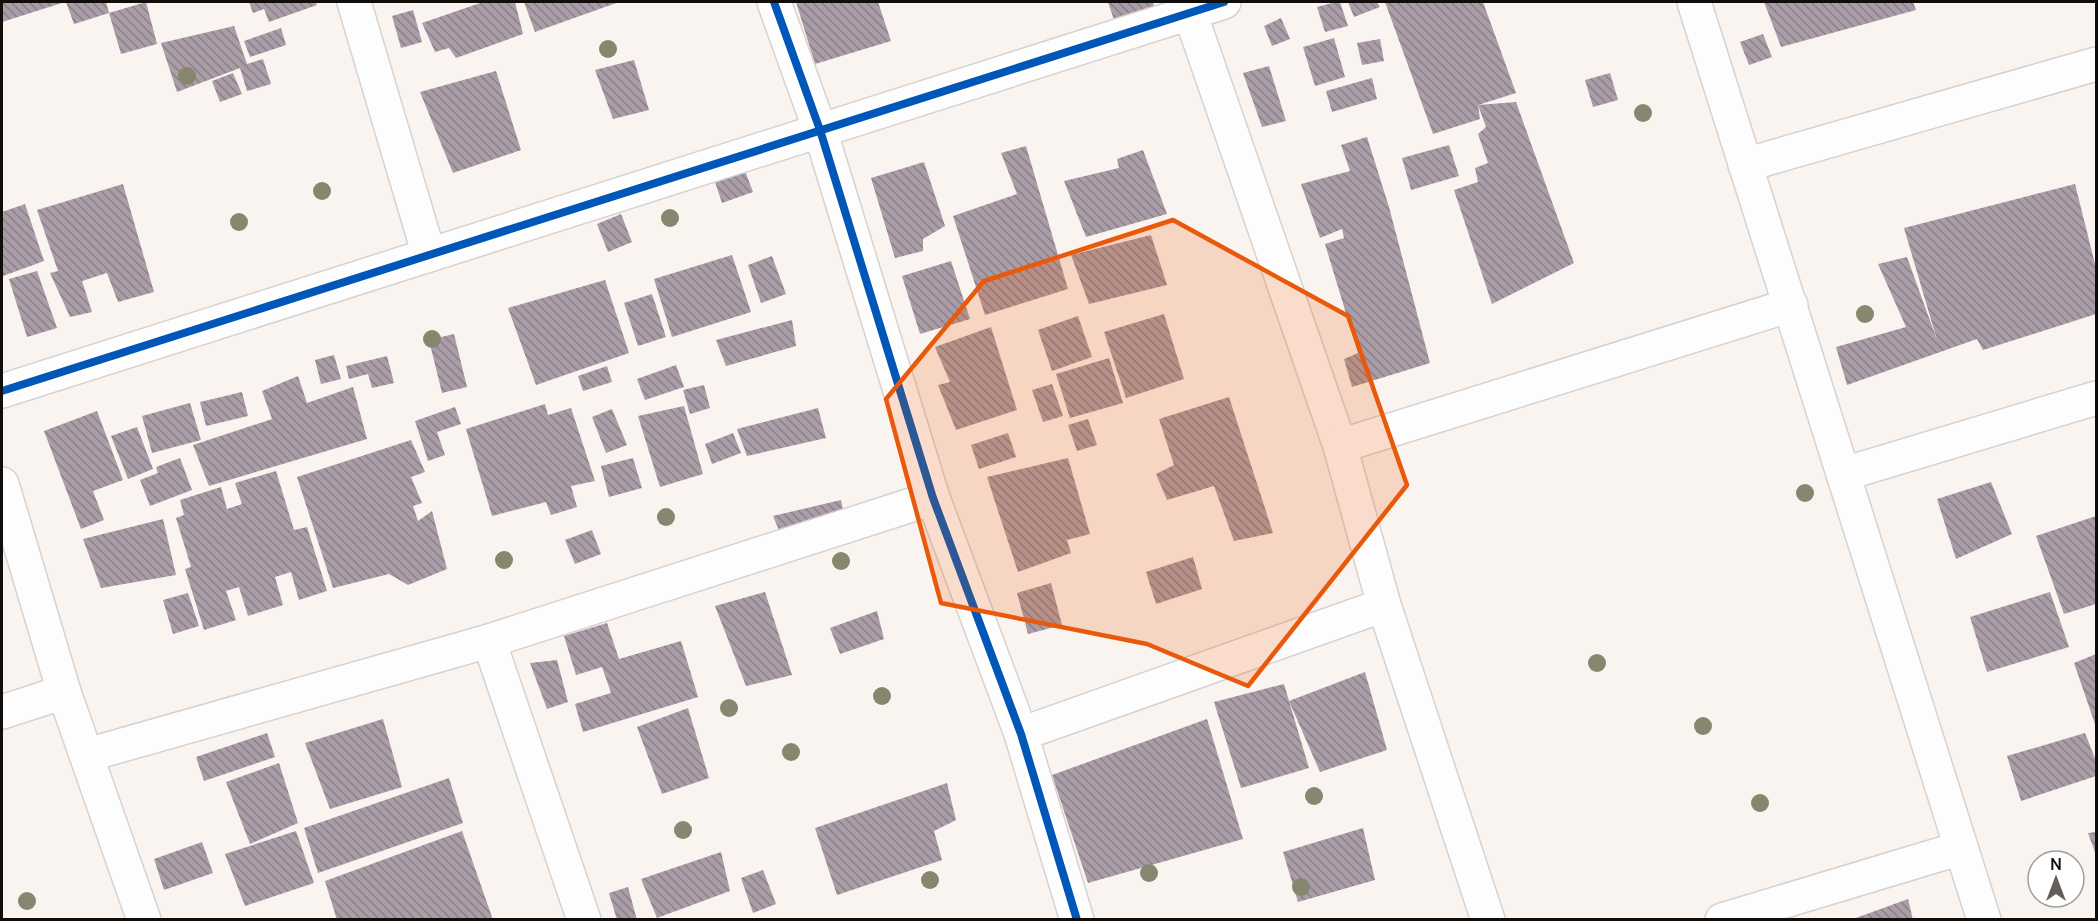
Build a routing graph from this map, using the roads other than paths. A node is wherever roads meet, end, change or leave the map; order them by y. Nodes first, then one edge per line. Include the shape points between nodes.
1 (354, 2) edge
2 (774, 2) edge
3 (1224, 2) edge
4 (1694, 2) edge
5 (1190, 12) junction
6 (2097, 64) edge
7 (819, 130) junction
8 (1745, 165) junction
9 (429, 255) junction
10 (1791, 306) junction
11 (2, 391) edge
12 (2097, 399) edge
13 (1340, 446) junction
14 (1844, 474) junction
15 (2, 484) edge
16 (933, 498) junction
17 (1384, 605) junction
18 (489, 640) junction
19 (64, 692) junction
20 (2, 712) edge
21 (1021, 734) junction
22 (87, 755) junction
23 (1961, 848) junction
24 (144, 920) edge
25 (584, 920) edge
26 (1077, 920) edge
27 (1488, 920) edge
28 (1722, 920) edge
29 (1984, 920) edge

1 - 9 street
2 - 7 street
3 - 5 street
4 - 8 street
5 - 7 street
5 - 13 street
6 - 8 street
7 - 9 street
7 - 16 street
8 - 10 street
9 - 11 street
10 - 13 street
10 - 14 street
12 - 14 street
13 - 17 street
14 - 23 street
15 - 19 street
16 - 18 street
16 - 21 street
17 - 21 street
17 - 27 street
18 - 22 street
18 - 25 street
19 - 20 street
19 - 22 street
21 - 26 street
22 - 24 street
23 - 28 street
23 - 29 street

